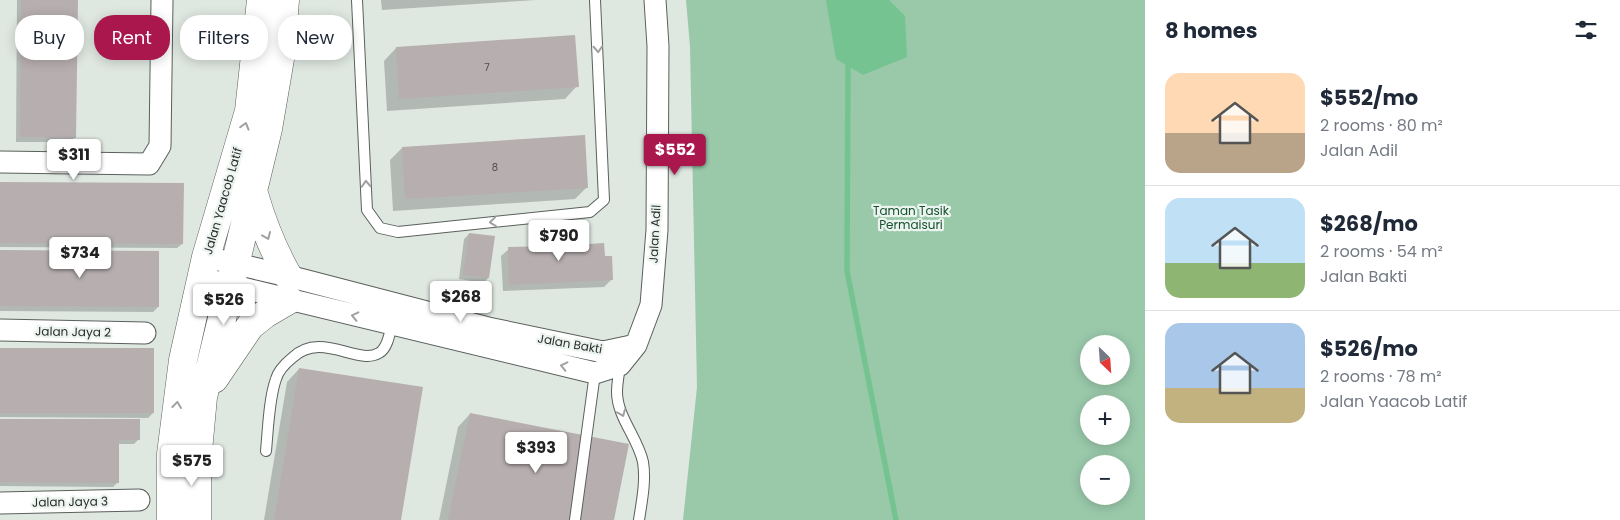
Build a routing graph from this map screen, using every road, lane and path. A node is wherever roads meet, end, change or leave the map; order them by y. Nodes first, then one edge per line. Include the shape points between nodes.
1 (162, 0) edge
2 (261, 0) edge
3 (285, 0) edge
4 (356, 0) edge
5 (595, 0) edge
6 (655, 0) edge
7 (0, 162) edge
8 (253, 193) junction
9 (204, 267) junction
10 (233, 275) junction
11 (289, 288) junction
12 (395, 315) junction
13 (0, 330) edge
14 (145, 333) dead end
15 (636, 345) junction
16 (620, 365) junction
17 (595, 373) junction
18 (203, 397) junction
19 (266, 451) dead end
20 (139, 500) dead end
21 (0, 503) edge
22 (49, 511) edge
23 (170, 520) edge
24 (197, 520) edge
25 (575, 520) edge
26 (639, 520) edge

1 - 7 street via 160,146 149,164
9 -> 2 street, Jalan Yaacob Latif via 249,111
3 - 8 street, Jalan Yaacob Latif via 281,53
5 -> 4 lane via 604,200 590,212 398,232 380,228 368,210
6 - 15 street, Jalan Adil via 658,46 657,230 651,305
8 - 10 street, Jalan Yaacob Latif
8 -> 11 street
9 - 10 street, Jalan Bakti
23 -> 9 street, Jalan Yaacob Latif via 171,454 183,360
10 - 11 street, Jalan Bakti
10 - 18 street, Jalan Yaacob Latif
11 - 12 street, Jalan Bakti
11 - 18 street via 250,326
12 - 15 street, Jalan Bakti via 488,328 603,352
17 -> 12 street, Jalan Bakti
12 - 19 lane via 385,348 379,353 369,356 320,346 308,348 287,362 276,378
13 - 14 street, Jalan Jaya 2
15 - 16 street
16 - 17 street, Jalan Bakti
16 -> 26 lane via 619,404 643,460 645,481
17 - 25 lane
18 - 24 street, Jalan Yaacob Latif via 197,462
20 - 22 street, Jalan Jaya 3
21 - 22 street, Jalan Jaya 3

